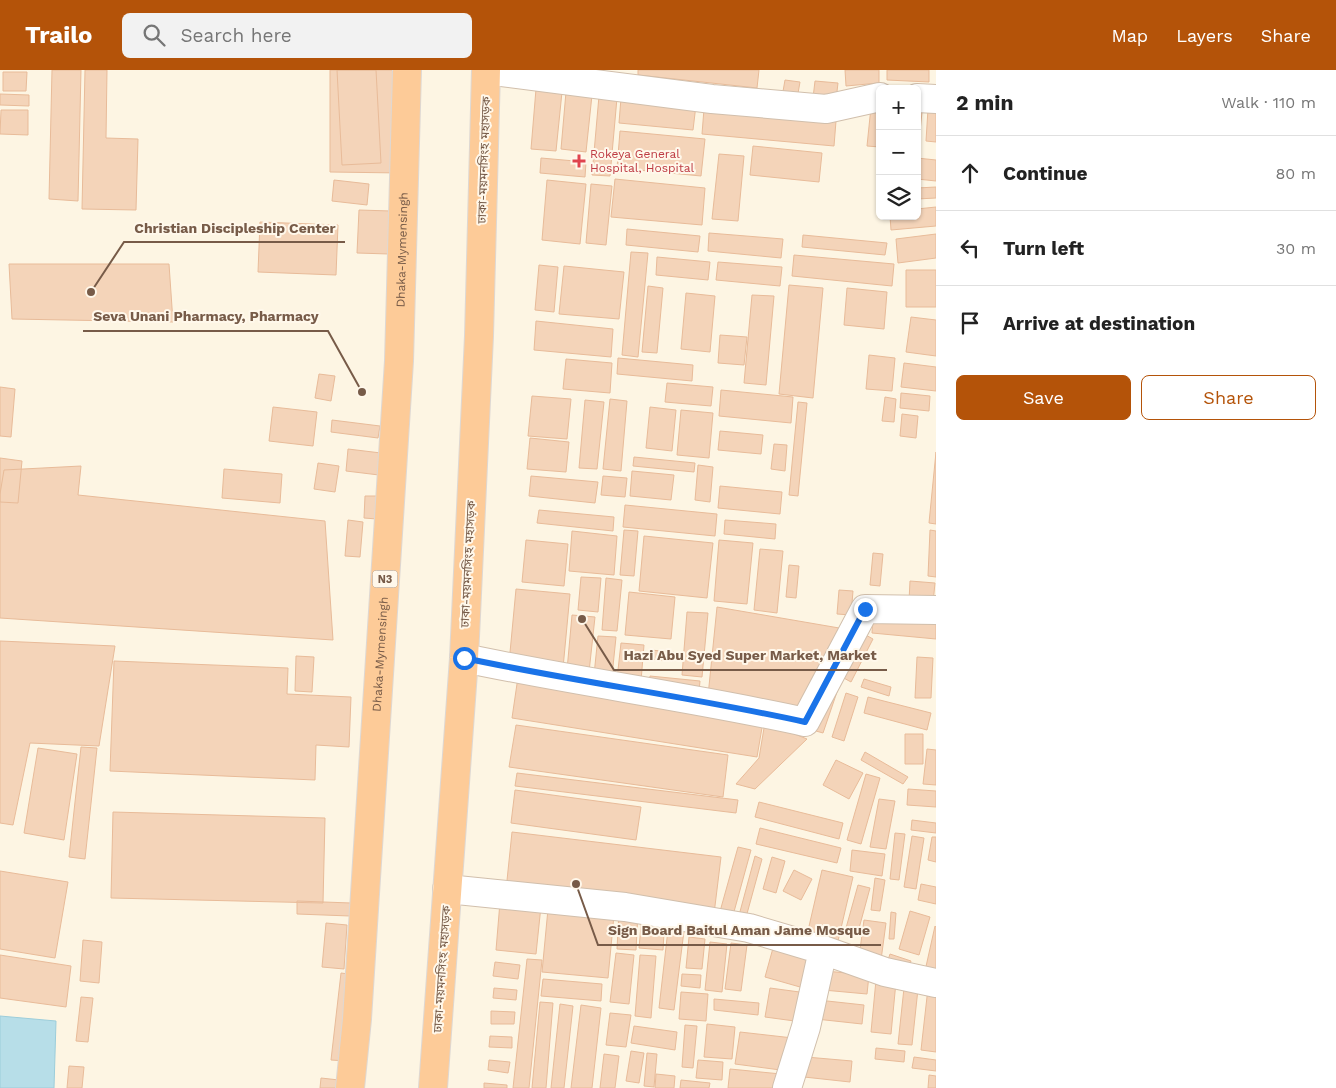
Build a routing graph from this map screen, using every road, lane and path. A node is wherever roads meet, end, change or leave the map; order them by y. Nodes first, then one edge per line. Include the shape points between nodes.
1 (408, 70) edge
2 (486, 70) edge
3 (876, 98) edge
4 (921, 98) edge
5 (936, 99) edge
6 (936, 610) edge
7 (464, 658) junction
8 (447, 889) junction
9 (823, 950) junction
10 (936, 983) edge
11 (350, 1088) edge
12 (433, 1088) edge
13 (787, 1088) edge

1 - 11 highway, Dhaka-Mymensingh / N3 via 399,361
2 - 3 street via 712,99 826,109
2 - 7 highway, ঢাকা-ময়মনসিংহ মহাসড়ক via 479,336
4 - 5 street
6 - 7 street via 865,609 805,722
7 - 8 highway, ঢাকা-ময়মনসিংহ মহাসড়ক
8 - 9 street via 625,907 749,928
8 - 12 highway, ঢাকা-ময়মনসিংহ মহাসড়ক
9 - 10 street via 885,972
9 - 13 street via 806,1027

